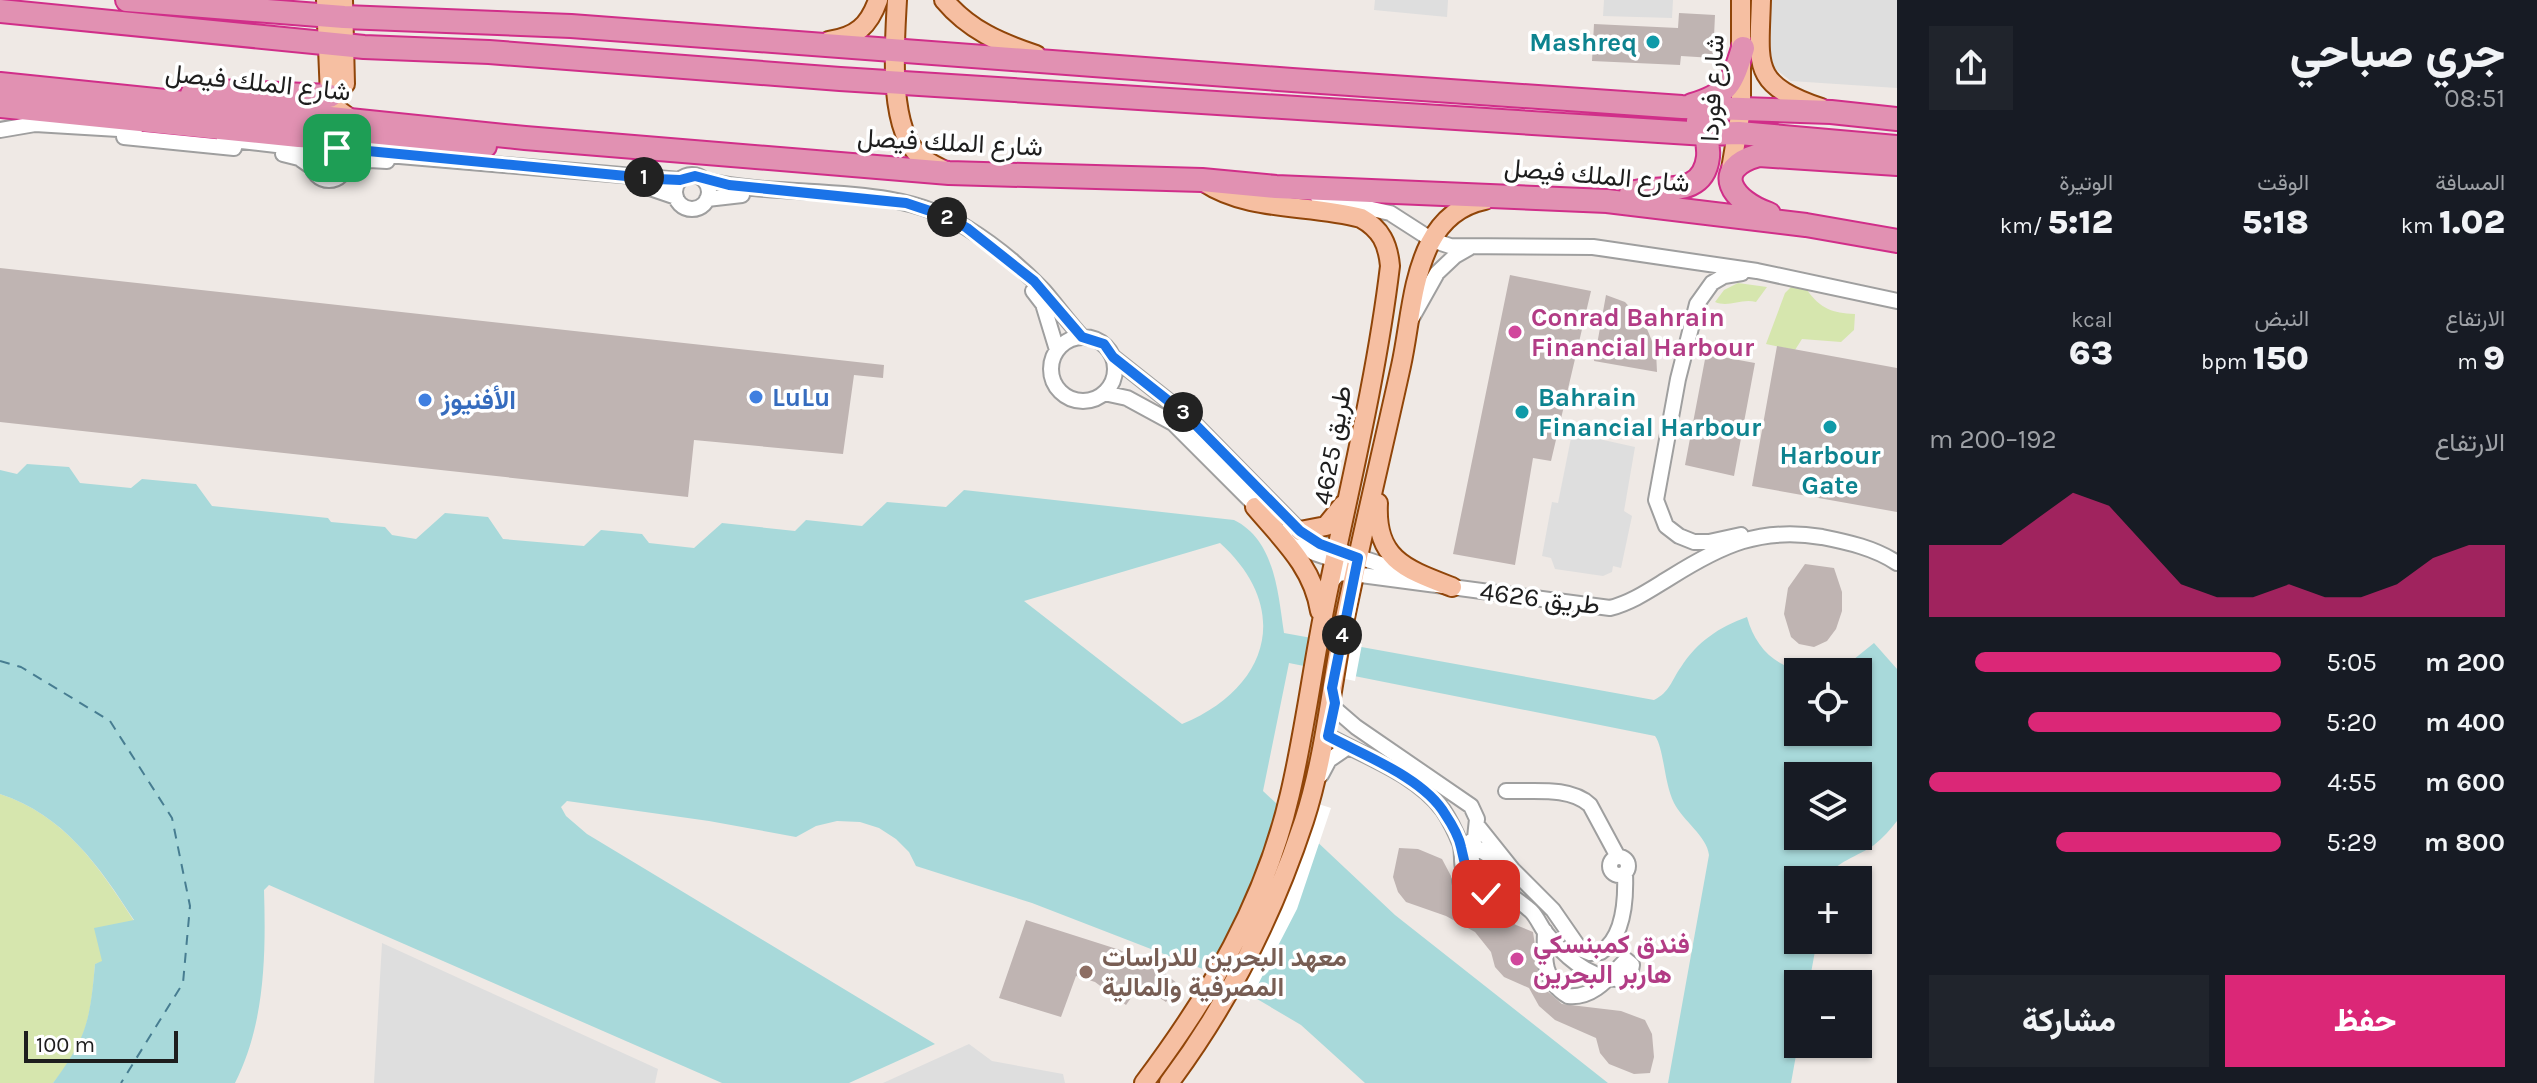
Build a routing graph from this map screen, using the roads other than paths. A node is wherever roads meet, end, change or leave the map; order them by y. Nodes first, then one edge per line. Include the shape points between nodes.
1 (127, 0) edge
2 (375, 0) edge
3 (878, 0) edge
4 (897, 0) edge
5 (944, 0) edge
6 (1741, 0) edge
7 (1762, 1) edge
8 (239, 3) edge
9 (334, 8) edge
10 (0, 11) edge
11 (571, 26) junction
12 (812, 43) junction
13 (335, 45) junction
14 (1751, 48) junction
15 (895, 52) junction
16 (1054, 61) junction
17 (894, 82) junction
18 (0, 84) edge
19 (330, 96) junction
20 (173, 102) junction
21 (0, 106) edge
22 (1682, 107) junction
23 (1741, 110) junction
24 (1831, 112) junction
25 (1897, 119) edge
26 (352, 120) junction
27 (0, 130) edge
28 (1739, 133) junction
29 (1706, 134) junction
30 (0, 137) edge
31 (525, 138) junction
32 (1897, 147) edge
33 (319, 150) junction
34 (341, 151) junction
35 (1897, 164) edge
36 (312, 167) junction
37 (346, 170) junction
38 (949, 173) junction
39 (1730, 178) junction
40 (680, 180) junction
41 (704, 180) junction
42 (1202, 180) junction
43 (1276, 187) junction
44 (1539, 196) junction
45 (676, 197) junction
46 (707, 199) junction
47 (1607, 201) junction
48 (1806, 225) junction
49 (1432, 240) junction
50 (1897, 241) edge
51 (1470, 248) junction
52 (1757, 271) junction
53 (1897, 301) edge
54 (1408, 324) junction
55 (1082, 337) junction
56 (1057, 350) junction
57 (1113, 357) junction
58 (1104, 393) junction
59 (1375, 473) junction
60 (1349, 496) junction
61 (1255, 507) junction
62 (1300, 531) junction
63 (1754, 536) junction
64 (1336, 556) junction
65 (1897, 563) edge
66 (1356, 567) junction
67 (1330, 583) junction
68 (1452, 587) junction
69 (1320, 629) junction
70 (1333, 682) junction
71 (1334, 708) junction
72 (1328, 736) junction
73 (1348, 747) junction
74 (1319, 779) junction
75 (1506, 791) dead end
76 (1460, 796) junction
77 (1446, 815) junction
78 (1304, 822) junction
79 (1477, 825) junction
80 (1465, 844) junction
81 (1513, 870) junction
82 (1513, 898) junction
83 (1545, 931) junction
84 (1222, 987) junction
85 (1144, 1083) edge
86 (1169, 1083) edge

1 - 8 highway
2 - 11 highway via 390,7 505,14
3 - 12 main road via 869,22 853,34
4 - 15 main road
5 - 16 main road via 987,37
6 - 14 main road, شارع فوردا
7 - 14 main road, شارع فوردا
8 - 9 highway
9 - 11 highway
9 - 13 main road
10 - 13 highway, شارع الملك فيصل
11 - 12 highway
12 - 15 highway
13 - 17 highway, شارع الملك فيصل
13 - 19 main road via 345,84
14 - 22 highway via 1726,89
14 - 23 main road, شارع فوردا
14 - 24 main road via 1778,90
15 - 16 highway
15 - 17 main road
16 - 22 highway
17 - 29 highway, شارع الملك فيصل
17 - 38 main road via 913,149
18 - 20 highway, شارع الملك فيصل
19 - 20 highway via 216,91
19 - 26 main road
20 - 26 highway, شارع الملك فيصل
21 - 31 highway via 464,147
22 - 23 highway
22 - 29 highway
23 - 24 highway
23 - 28 main road, شارع فوردا
24 - 25 highway
26 - 31 highway, شارع الملك فيصل
27 - 33 street via 35,124 95,127
28 - 29 highway, شارع الملك فيصل
28 - 32 highway, شارع الملك فيصل
28 - 39 main road, شارع فوردا
29 - 47 highway via 1707,161 1696,181 1685,188 1640,190
30 - 36 street via 35,131 189,142 287,155
31 - 38 highway, شارع الملك فيصل
33 - 34 street via 333,146
33 - 36 street
34 - 37 street
34 - 40 street
35 - 39 highway via 1759,155 1738,164
36 - 37 street via 325,180 335,180
37 - 45 street via 375,160 450,165 632,183
38 - 42 highway, شارع الملك فيصل
39 - 48 highway via 1737,197 1748,205
40 - 41 street via 689,175
40 - 45 street
41 - 46 street
41 - 55 street via 895,201 948,217 1023,271
42 - 43 highway, شارع الملك فيصل
42 - 60 main road, طريق 4625 via 1251,201 1361,218 1385,241 1390,266
43 - 44 highway, شارع الملك فيصل
43 - 49 street, طريق 4626 via 1390,213
44 - 47 highway, شارع الملك فيصل
44 - 49 main road, طريق 4625 via 1464,206
45 - 46 street via 691,209
46 - 56 street via 736,194 883,208 944,224 1029,287 1043,304
47 - 48 highway, شارع الملك فيصل
48 - 50 highway, شارع الملك فيصل
49 - 51 street, طريق 4626
49 - 54 main road, طريق 4625 via 1419,270
51 - 52 street, طريق 4626 via 1593,247
51 - 54 street via 1437,273
52 - 53 street, طريق 4626
52 - 63 street, طريق 4626 via 1724,276 1697,304 1656,500 1666,526 1694,542
54 - 59 main road, طريق 4625
55 - 56 street
55 - 57 street via 1104,344
56 - 58 street via 1051,371 1061,392 1082,401
57 - 58 street via 1113,381
57 - 62 street via 1185,414
58 - 61 street via 1127,398 1173,423
59 - 66 main road, طريق 4625
59 - 68 main road via 1377,524 1384,546 1401,564
60 - 62 main road via 1332,522 1319,530
60 - 64 main road, طريق 4625
61 - 64 street via 1305,548
61 - 69 main road via 1305,566 1315,589
62 - 64 street
63 - 65 street, طريق 4626 via 1783,532 1845,541
63 - 68 street, طريق 4626 via 1610,608
64 - 66 street, طريق 4626
64 - 67 main road, طريق 4625
66 - 67 street
66 - 68 street, طريق 4626
66 - 70 main road, طريق 4625
67 - 69 main road, طريق 4625
69 - 84 main road, طريق 4625 via 1290,795
70 - 71 street
70 - 78 main road, طريق 4625
71 - 72 street
71 - 76 street
72 - 73 street
72 - 74 street
73 - 74 street via 1329,760
73 - 77 street via 1410,781
74 - 78 street
75 - 81 street via 1571,794 1590,805 1618,857 1610,870 1625,873 1623,912 1615,937 1606,949 1585,951
76 - 77 street
76 - 79 street via 1471,806
77 - 80 street
78 - 84 main road, طريق 4625 via 1258,936
79 - 80 street via 1475,838
79 - 81 street
80 - 81 street
80 - 82 street via 1473,866
80 - 82 street via 1465,873 1474,885 1497,899
82 - 83 street
83 - 83 street via 1580,967 1612,978 1582,995 1564,994 1547,971
84 - 85 main road
84 - 86 main road

